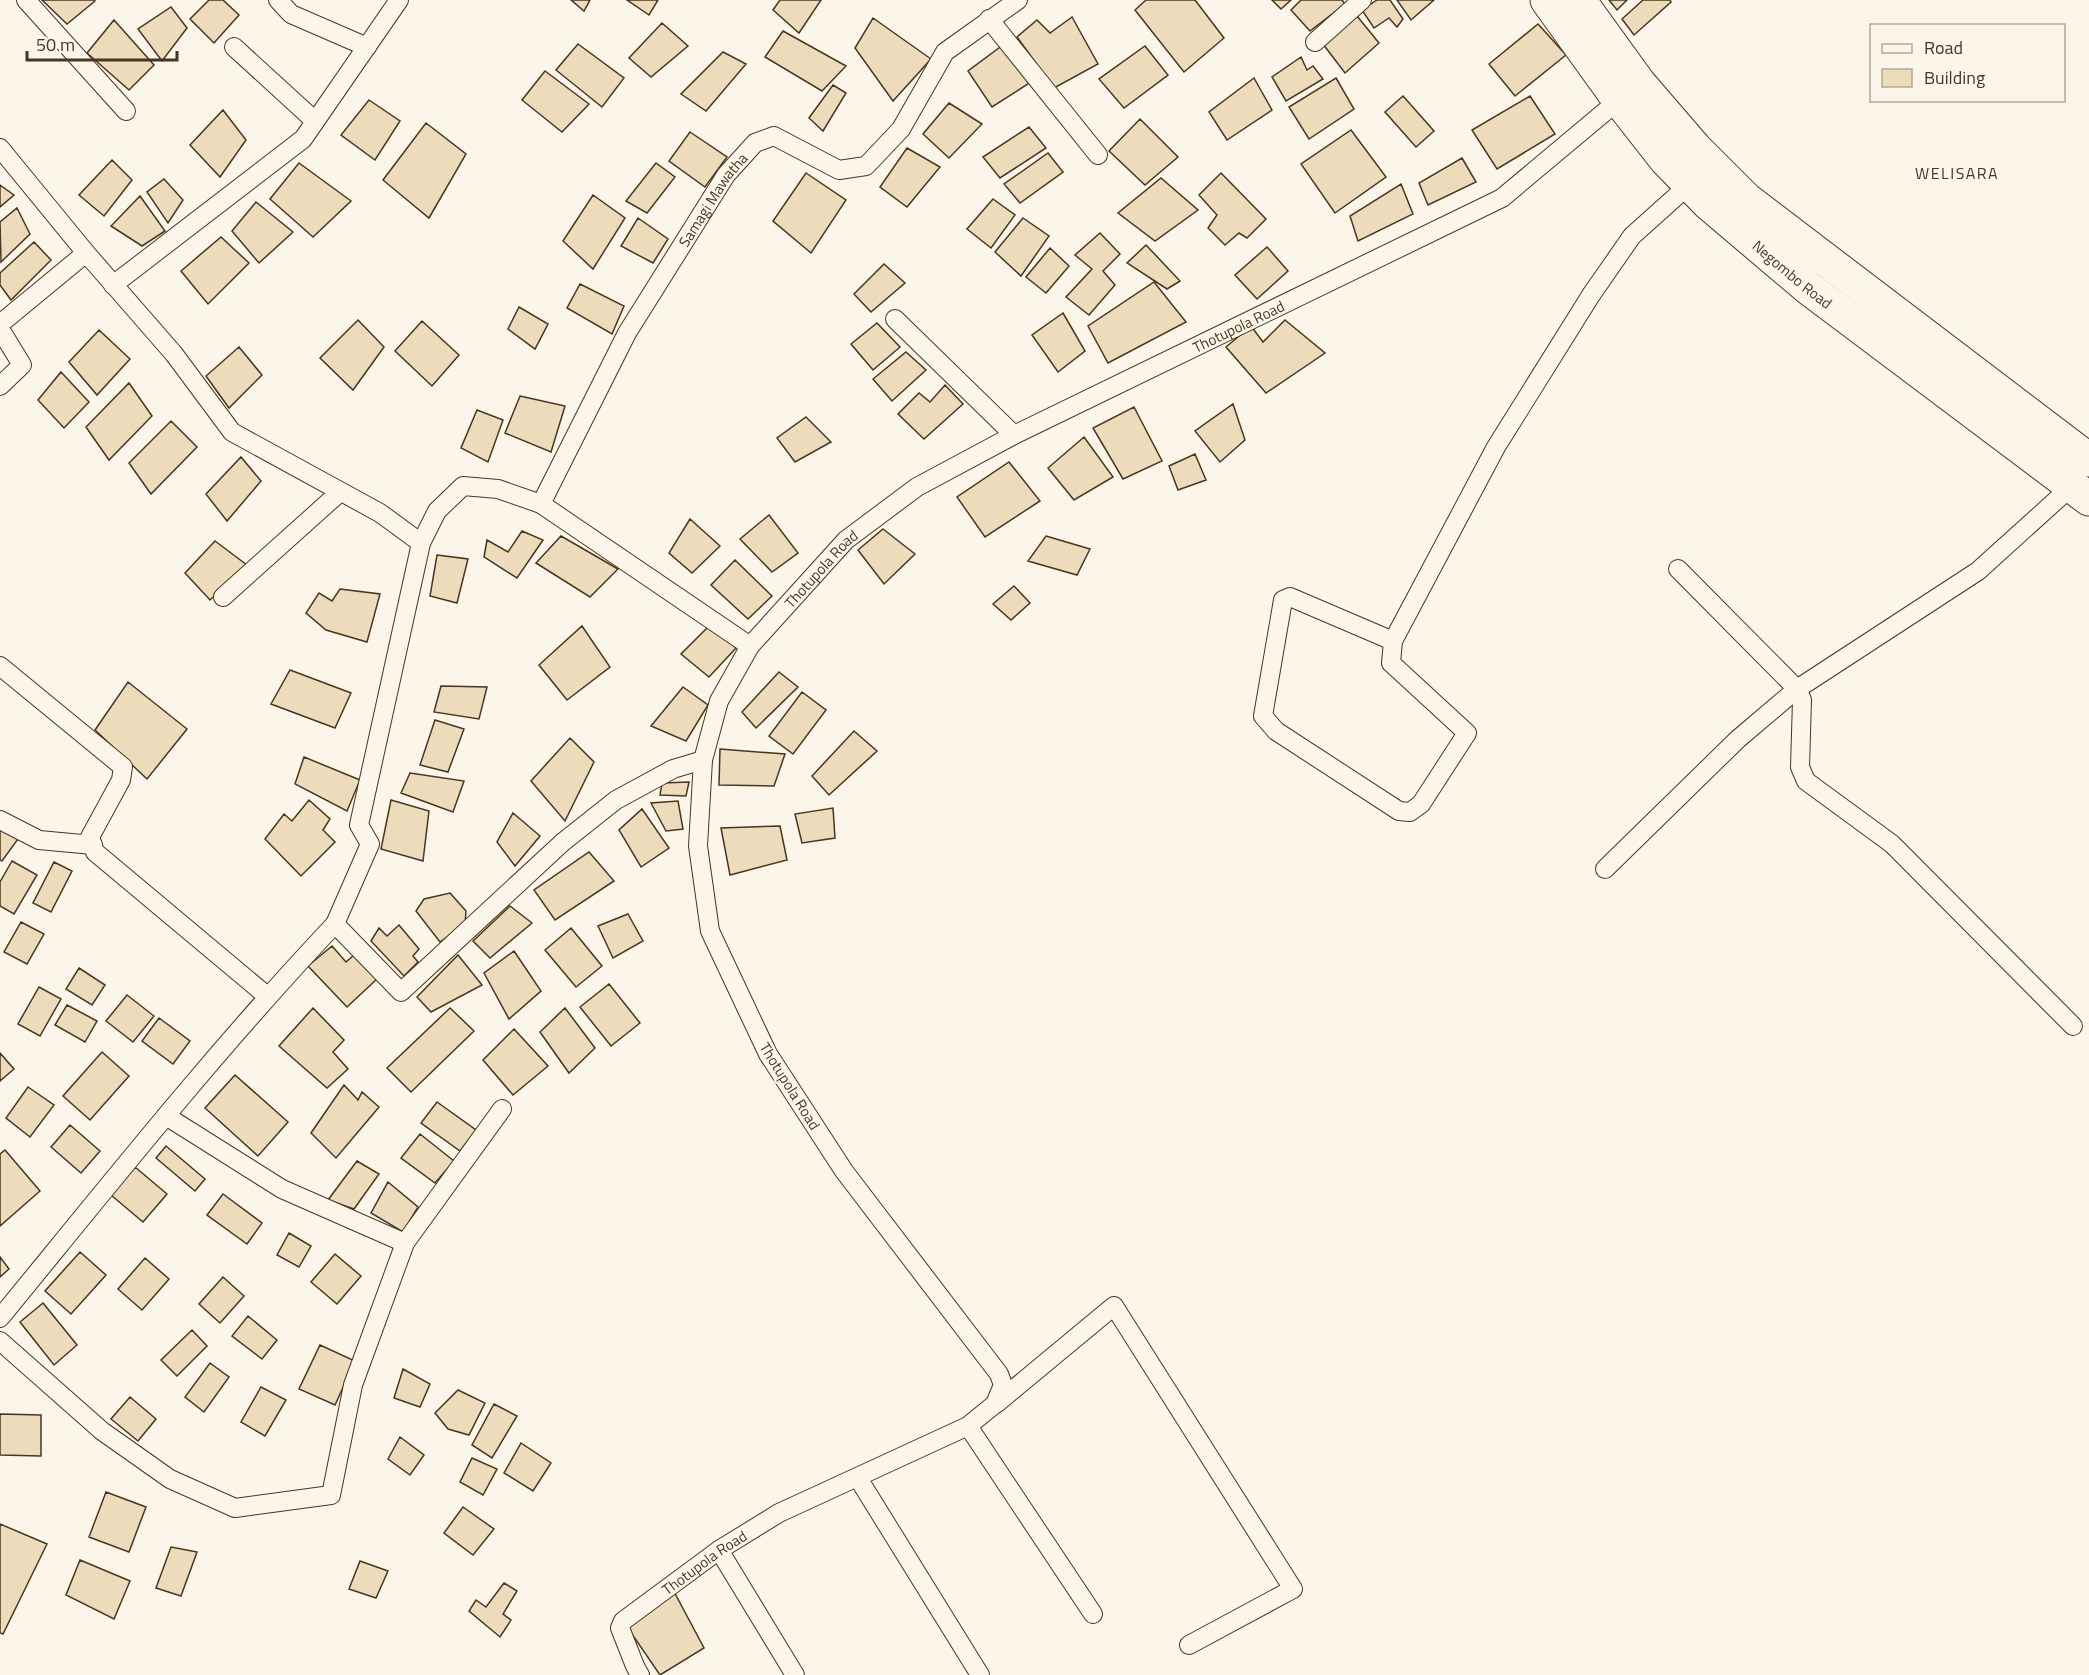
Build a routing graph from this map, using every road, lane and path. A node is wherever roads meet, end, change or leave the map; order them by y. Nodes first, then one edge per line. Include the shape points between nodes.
1 (26, 0) edge
2 (278, 0) edge
3 (399, 0) edge
4 (1018, 0) edge
5 (1362, 0) edge
6 (1547, 0) edge
7 (1579, 0) edge
8 (989, 20) junction
9 (1315, 42) dead end
10 (366, 47) junction
11 (234, 48) dead end
12 (1629, 92) junction
13 (126, 111) dead end
14 (315, 120) junction
15 (0, 148) edge
16 (1098, 155) dead end
17 (1690, 184) junction
18 (86, 254) junction
19 (112, 285) junction
20 (895, 319) dead end
21 (0, 324) edge
22 (0, 329) edge
23 (0, 386) edge
24 (1014, 435) junction
25 (2083, 482) edge
26 (340, 492) junction
27 (541, 504) junction
28 (421, 543) junction
29 (1678, 569) dead end
30 (223, 597) dead end
31 (1393, 641) junction
32 (750, 646) junction
33 (0, 666) edge
34 (1797, 689) junction
35 (703, 760) junction
36 (0, 820) edge
37 (93, 845) junction
38 (1605, 868) dead end
39 (335, 924) junction
40 (267, 996) junction
41 (2073, 1026) dead end
42 (502, 1109) dead end
43 (166, 1116) junction
44 (405, 1244) junction
45 (0, 1318) edge
46 (0, 1341) edge
47 (995, 1404) junction
48 (968, 1426) junction
49 (858, 1478) junction
50 (719, 1550) junction
51 (1094, 1614) dead end
52 (1189, 1645) dead end
53 (640, 1675) edge
54 (795, 1675) edge
55 (980, 1675) edge

1 - 13 street
2 - 10 street via 291,14
3 - 10 street
4 - 8 street, Samagi Mawatha
5 - 9 street
6 - 12 highway, Negombo Road
7 - 12 highway, Negombo Road
8 - 16 street
8 - 27 street, Samagi Mawatha via 945,52 901,129 866,166 839,170 774,136 755,143 726,175 627,333
10 - 14 street
11 - 14 street
12 - 17 highway, Negombo Road via 1666,160
12 - 24 street, Thotupola Road via 1502,198
12 - 25 highway, Negombo Road via 1695,148 1747,200
14 - 19 street via 303,139
15 - 18 street
17 - 25 highway, Negombo Road via 1725,219 1807,287
17 - 31 street via 1632,236 1591,294 1496,447
18 - 19 street
18 - 21 street
19 - 26 street via 174,354 232,432
20 - 24 street
22 - 23 street via 22,365
24 - 32 street, Thotupola Road via 917,487 846,540
25 - 34 street via 1978,571
26 - 28 street via 380,513
26 - 30 street
27 - 28 street via 498,489 464,486 437,511
27 - 32 street
28 - 39 street via 359,825 370,844
29 - 34 street
31 - 31 street via 1290,597 1283,600 1263,716 1276,731 1399,811 1410,812 1421,804 1467,733 1390,663
32 - 35 street, Thotupola Road via 719,701
33 - 37 street via 123,767 121,780 90,837
34 - 38 street via 1738,739
34 - 41 street via 1802,700 1800,767 1806,781 1892,844
35 - 39 street via 673,769 616,800 563,842 401,993
35 - 47 street, Thotupola Road via 698,846 710,931 768,1054 844,1171 999,1374 1003,1385
36 - 37 street via 39,840
37 - 40 street via 95,852
39 - 40 street
40 - 43 street
42 - 44 street
43 - 44 street via 282,1189
43 - 45 street
44 - 46 street via 353,1385 331,1495 235,1508 170,1479 102,1431
47 - 48 street, Thotupola Road
47 - 52 street, Thotupola Road via 1114,1306 1293,1589
48 - 49 street, Thotupola Road
48 - 51 street
49 - 50 street, Thotupola Road via 779,1513
49 - 55 street
50 - 53 street, Thotupola Road via 624,1621 620,1628
50 - 54 street

